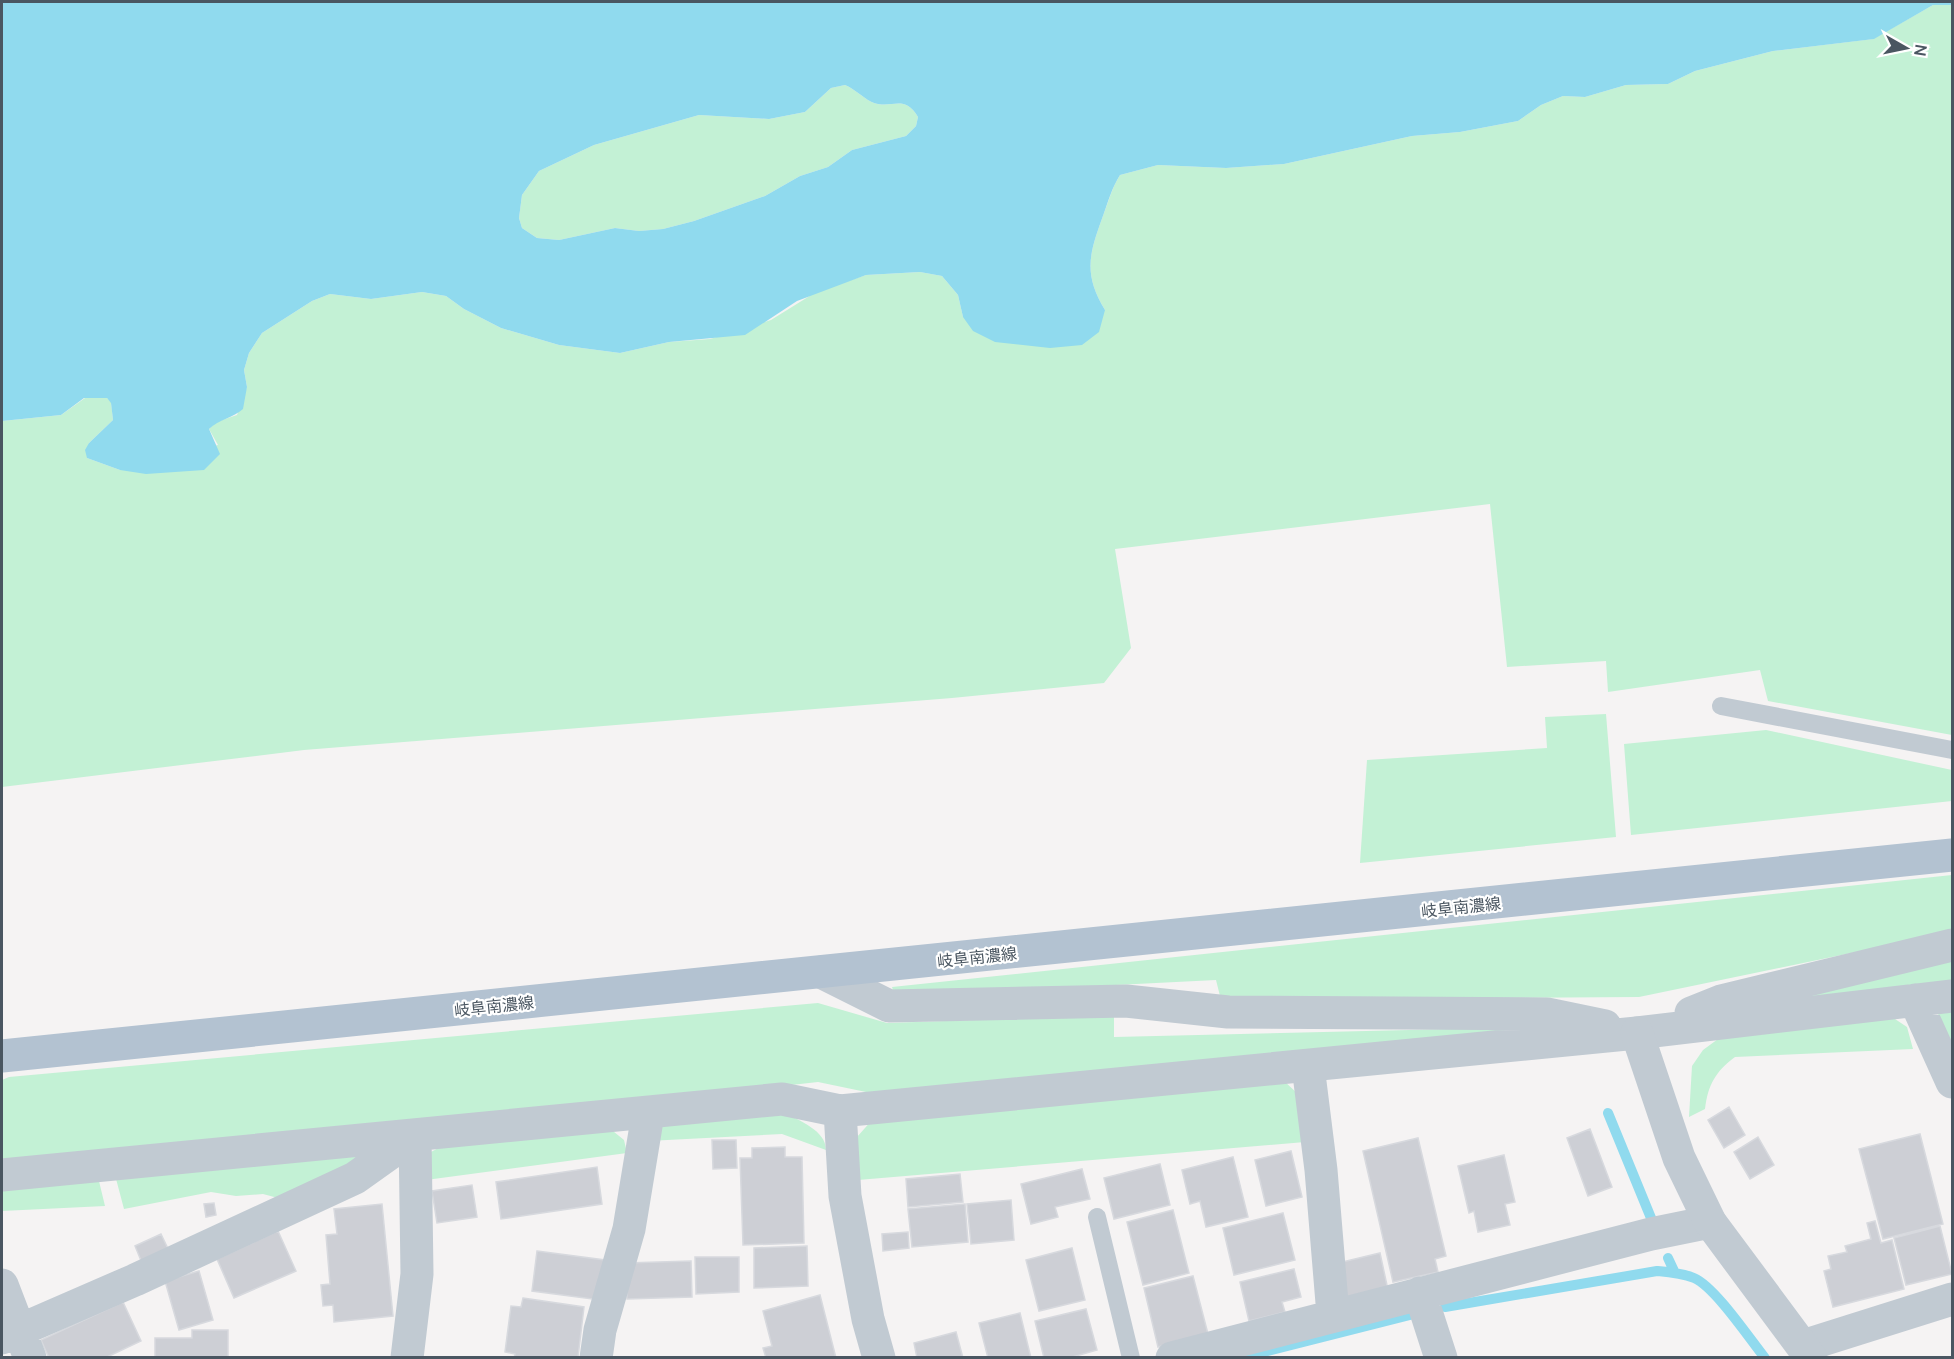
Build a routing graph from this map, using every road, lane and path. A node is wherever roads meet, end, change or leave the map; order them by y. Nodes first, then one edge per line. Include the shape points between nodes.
1 (1721, 706) dead end
2 (1953, 750) edge
3 (1953, 855) edge
4 (1953, 945) edge
5 (821, 972) junction
6 (1953, 996) edge
7 (1915, 1000) junction
8 (1637, 1033) junction
9 (2, 1056) edge
10 (1308, 1066) junction
11 (1953, 1082) edge
12 (840, 1112) junction
13 (648, 1114) junction
14 (415, 1135) junction
15 (2, 1175) edge
16 (1098, 1217) dead end
17 (1710, 1222) junction
18 (2, 1285) edge
19 (1420, 1293) junction
20 (1953, 1299) edge
21 (1333, 1315) junction
22 (17, 1341) edge
23 (1807, 1352) edge
24 (407, 1358) edge
25 (596, 1358) edge
26 (879, 1358) edge
27 (1131, 1358) edge
28 (1172, 1358) edge
29 (1441, 1358) edge

1 - 2 lane
3 - 5 main road, 岐阜南濃線
4 - 8 street via 1721,1001
5 - 8 street via 889,1006 1126,1001 1228,1012 1547,1014
5 - 9 main road, 岐阜南濃線
6 - 7 street
7 - 8 street
7 - 11 street
8 - 10 street
8 - 17 street via 1679,1158
10 - 12 street
10 - 21 street
12 - 13 street via 782,1099
12 - 26 street via 845,1197
13 - 14 street
13 - 25 street via 630,1230 600,1330
14 - 15 street
14 - 22 street via 355,1178 135,1280
14 - 24 street via 417,1274
16 - 27 lane
17 - 19 street
17 - 23 street
18 - 22 street
19 - 21 street
19 - 29 street
20 - 23 street
21 - 28 street

